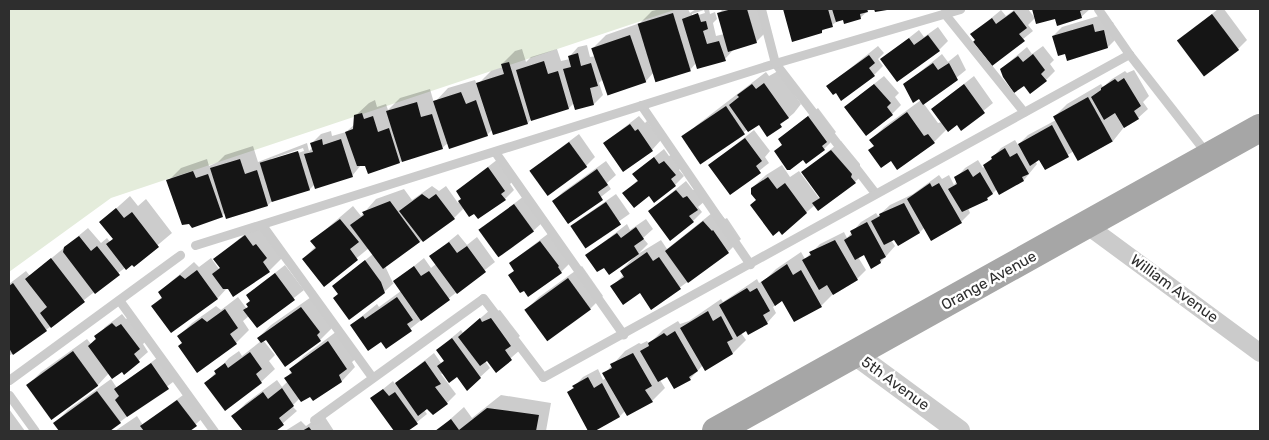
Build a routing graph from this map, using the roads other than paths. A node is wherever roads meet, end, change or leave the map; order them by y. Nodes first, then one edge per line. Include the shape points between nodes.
1 (761, 9) edge
2 (960, 9) edge
3 (1098, 9) edge
4 (944, 14) junction
5 (1129, 54) junction
6 (776, 63) junction
7 (641, 106) junction
8 (1024, 112) junction
9 (1260, 128) edge
10 (496, 152) junction
11 (1208, 156) junction
12 (875, 193) junction
13 (262, 225) junction
14 (1088, 226) junction
15 (195, 245) dead end
16 (180, 255) dead end
17 (750, 264) junction
18 (119, 300) junction
19 (622, 334) junction
20 (1260, 352) edge
21 (856, 355) junction
22 (372, 376) junction
23 (9, 380) edge
24 (9, 395) edge
25 (314, 420) dead end
26 (35, 431) edge
27 (214, 431) edge
28 (716, 431) edge
29 (959, 431) edge

1 - 6 lane
2 - 4 lane
3 - 5 lane
4 - 6 lane
4 - 8 lane
5 - 8 lane
5 - 11 lane
6 - 7 lane
6 - 12 lane
7 - 10 lane
7 - 17 lane
8 - 12 lane
9 - 11 main road, Orange Avenue
10 - 13 lane
10 - 19 lane
11 - 14 main road, Orange Avenue
12 - 17 lane
13 - 15 lane
13 - 22 lane
14 - 20 street, William Avenue
14 - 21 main road, Orange Avenue
16 - 18 lane
17 - 19 lane
18 - 23 lane
18 - 27 lane
19 - 22 lane via 543,378 483,298
21 - 28 main road, Orange Avenue
21 - 29 street, 5th Avenue
22 - 25 lane
24 - 26 lane

